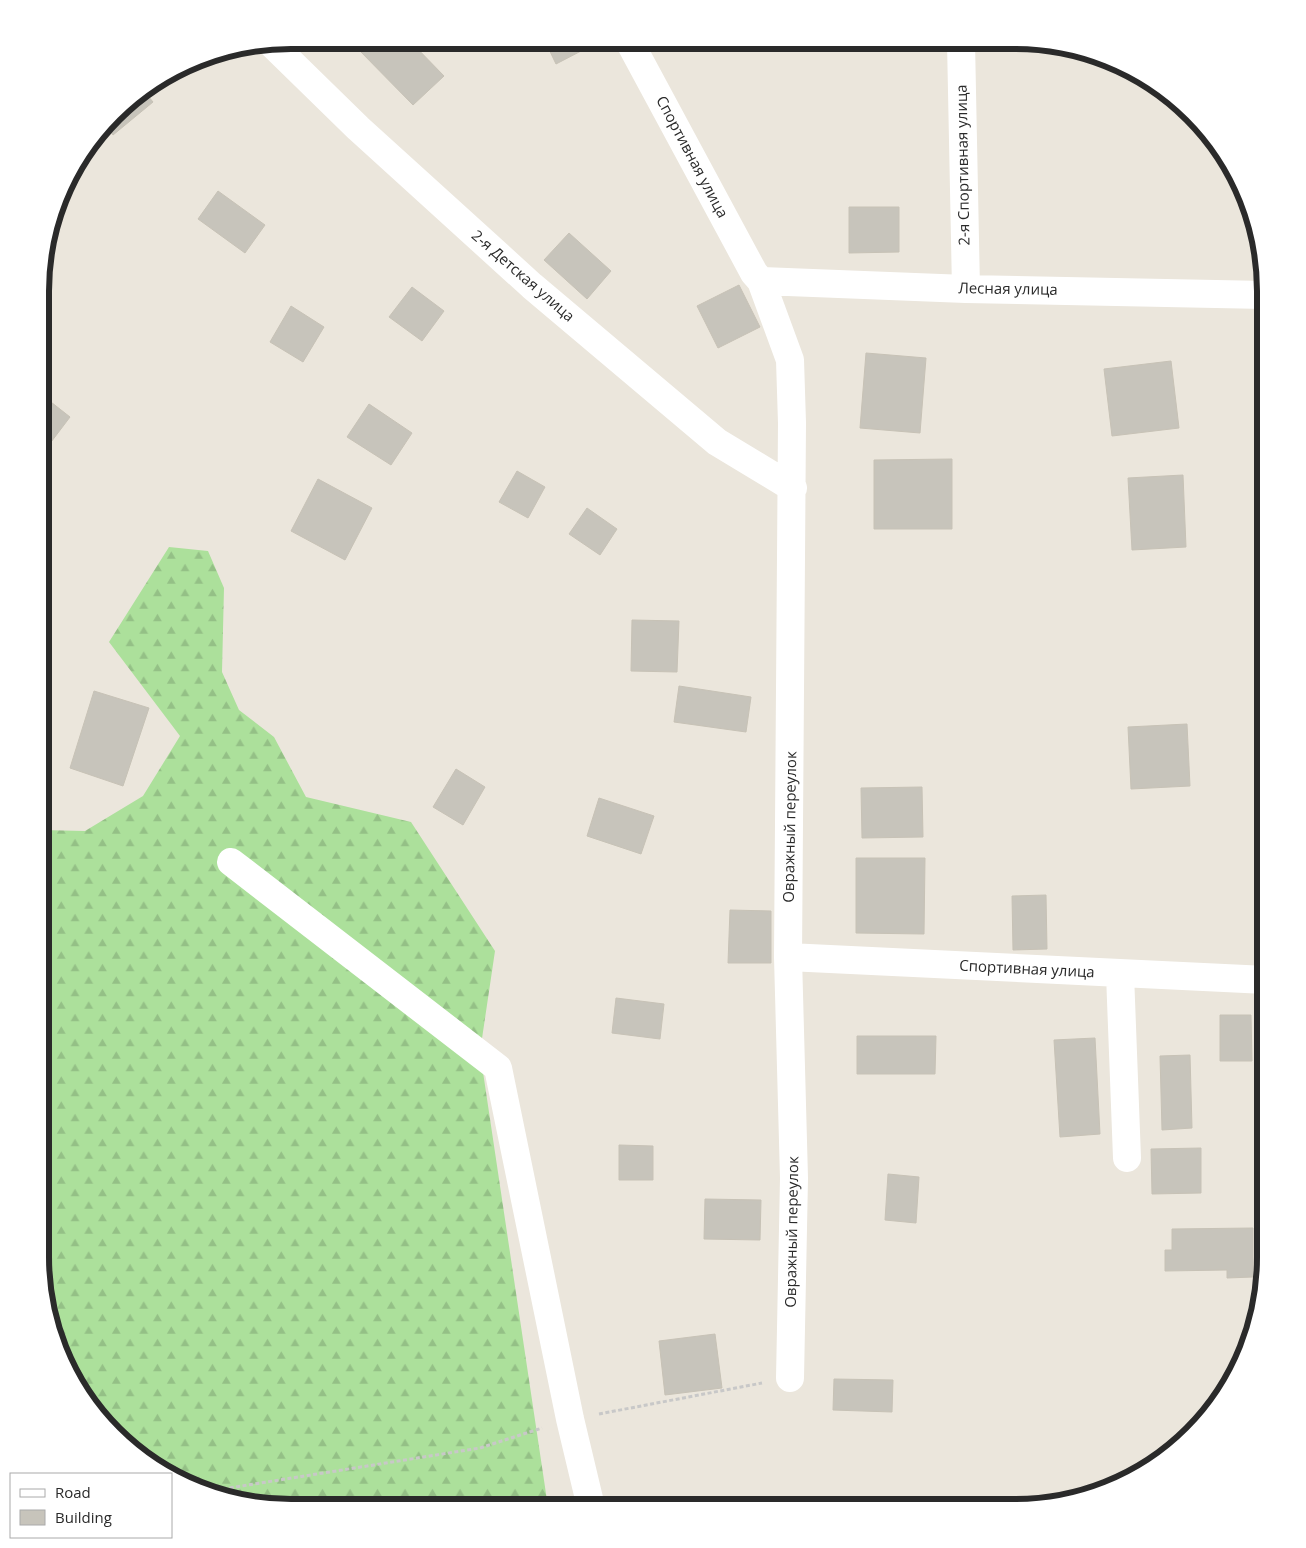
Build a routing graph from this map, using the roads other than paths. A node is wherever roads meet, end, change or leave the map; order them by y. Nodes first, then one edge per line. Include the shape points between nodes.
1 (277, 49) edge
2 (633, 49) edge
3 (961, 49) edge
4 (758, 277) junction
5 (966, 289) junction
6 (1257, 295) edge
7 (793, 488) junction
8 (231, 862) dead end
9 (788, 957) junction
10 (1120, 974) junction
11 (1257, 980) edge
12 (1127, 1158) dead end
13 (790, 1378) road end
14 (589, 1499) edge

1 - 7 street, 2-я Детская улица via 532,286 716,442
2 - 4 street, Спортивная улица
3 - 5 street, 2-я Спортивная улица
4 - 5 street, Лесная улица
4 - 7 street, Овражный переулок via 790,360
5 - 6 street, Лесная улица
7 - 9 street, Овражный переулок
8 - 14 street via 498,1068
9 - 10 street, Спортивная улица
9 - 13 street, Овражный переулок via 794,1178
10 - 11 street, Спортивная улица
10 - 12 street

